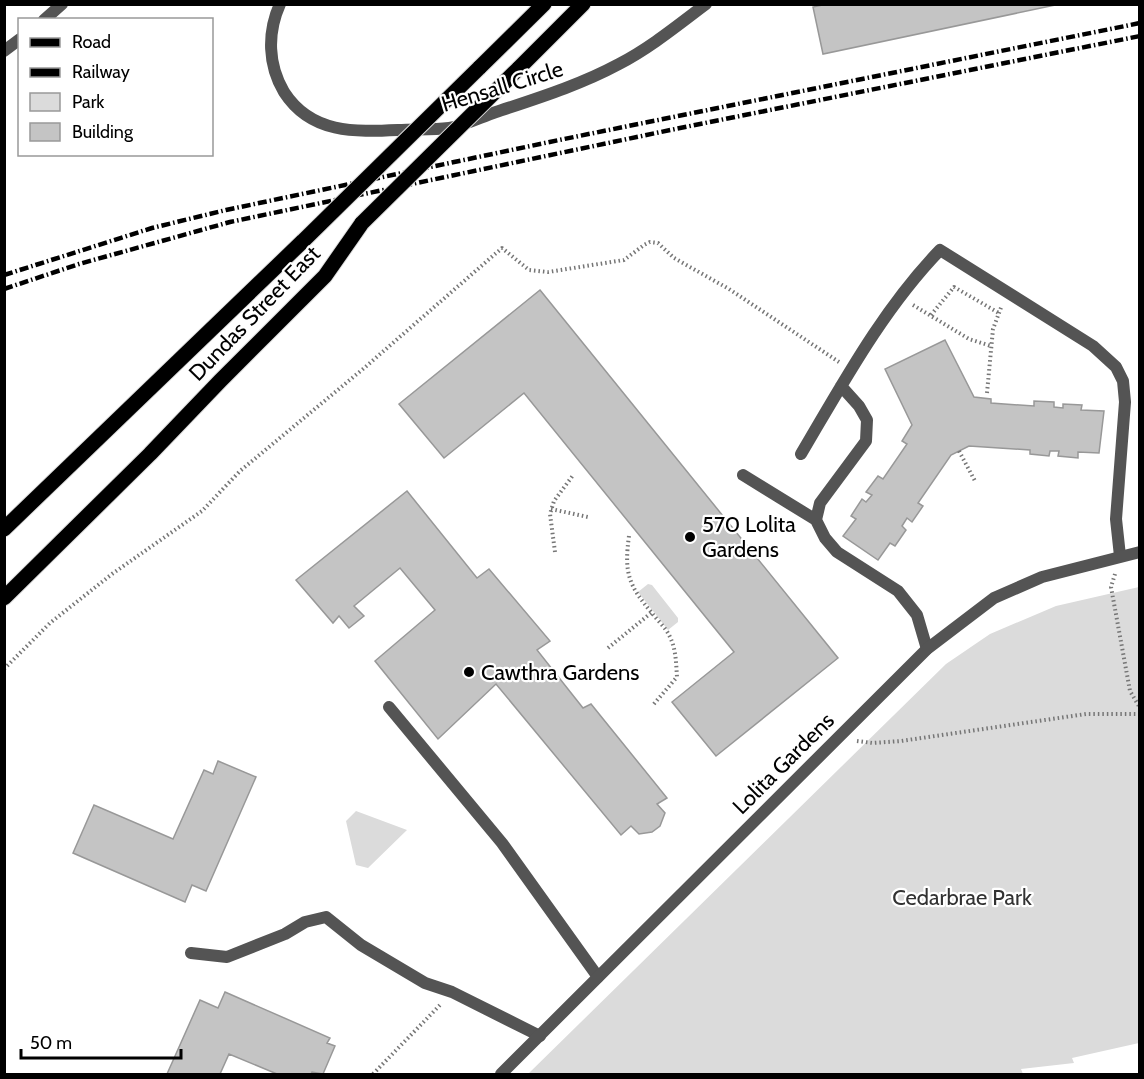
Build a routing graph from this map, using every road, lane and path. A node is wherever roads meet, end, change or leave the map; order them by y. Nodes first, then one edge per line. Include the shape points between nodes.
1 (62, 4) edge
2 (280, 4) edge
3 (544, 4) edge
4 (583, 4) edge
5 (706, 4) edge
6 (46, 18) edge
7 (18, 40) edge
8 (4, 51) edge
9 (1008, 291) junction
10 (899, 298) junction
11 (999, 313) junction
12 (931, 315) junction
13 (991, 346) junction
14 (850, 369) junction
15 (841, 386) junction
16 (987, 393) dead end
17 (959, 451) dead end
18 (801, 454) dead end
19 (574, 474) dead end
20 (743, 475) dead end
21 (975, 481) dead end
22 (551, 509) junction
23 (588, 517) dead end
24 (816, 520) junction
25 (4, 529) edge
26 (629, 536) dead end
27 (555, 552) dead end
28 (1140, 552) edge
29 (1120, 556) junction
30 (4, 598) edge
31 (651, 612) junction
32 (608, 648) dead end
33 (927, 649) junction
34 (4, 669) edge
35 (653, 705) dead end
36 (389, 707) dead end
37 (1140, 708) edge
38 (1140, 714) edge
39 (837, 738) junction
40 (191, 953) dead end
41 (598, 977) junction
42 (452, 992) junction
43 (540, 1036) junction
44 (373, 1074) edge
45 (501, 1074) edge

1 - 6 street
2 - 5 street, Hensall Circle via 271,49 281,86 296,107 310,116 331,127 357,132 450,128 578,85 621,63
3 - 25 main road, Dundas Street East, bridge
4 - 30 main road, Dundas Street East, bridge via 362,223 326,276
7 - 8 street
9 - 10 street via 940,250
9 - 11 path
9 - 29 street via 1093,346 1116,367 1123,381 1125,402 1116,519
10 - 12 path
10 - 14 street
11 - 12 path via 954,287
11 - 13 path
12 - 13 path via 969,339
13 - 16 path
14 - 15 street
14 - 34 path via 729,289 674,258 658,243 644,245 624,260 548,272 529,270 502,248 240,471 202,512 112,574 50,623
15 - 18 street
15 - 24 street via 867,420 866,441 820,503
17 - 21 path
19 - 22 path
20 - 24 street
22 - 23 path
22 - 27 path
24 - 33 street via 837,552 898,591 917,615
26 - 31 path via 626,561 631,584
28 - 29 street, Lolita Gardens
29 - 33 street, Lolita Gardens via 1042,577 994,598
29 - 37 path via 1111,587 1130,692
31 - 32 path
31 - 35 path via 669,634 677,676
33 - 39 street, Lolita Gardens
36 - 41 street via 502,843
38 - 39 path via 1086,714 901,741 873,743
39 - 41 street, Lolita Gardens
40 - 42 street via 227,957 305,922 326,917 361,945 425,983
41 - 43 street, Lolita Gardens
42 - 43 street
42 - 44 path
43 - 45 street, Lolita Gardens

